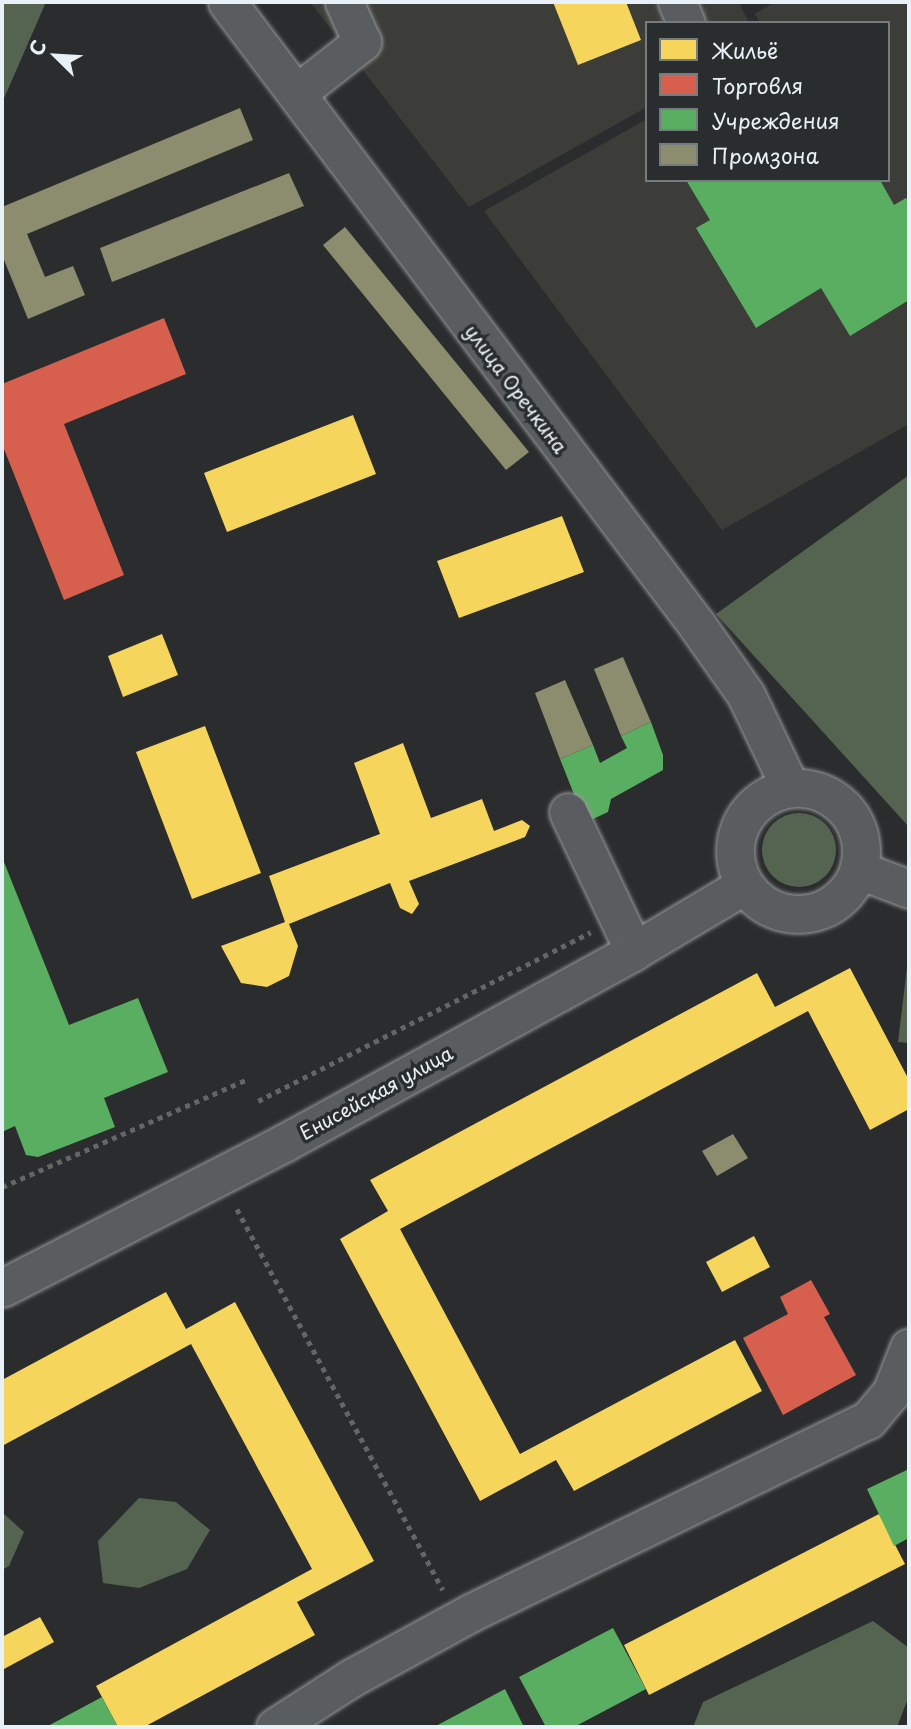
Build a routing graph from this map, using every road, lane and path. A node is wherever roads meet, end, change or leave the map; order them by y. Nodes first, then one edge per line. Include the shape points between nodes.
1 (227, 2) edge
2 (344, 2) edge
3 (677, 2) edge
4 (685, 21) edge
5 (297, 93) junction
6 (789, 785) junction
7 (568, 812) dead end
8 (859, 870) junction
9 (743, 886) junction
10 (909, 889) edge
11 (619, 918) junction
12 (634, 951) junction
13 (246, 1080) dead end
14 (258, 1101) dead end
15 (2, 1187) edge
16 (237, 1209) dead end
17 (2, 1288) edge
18 (909, 1347) edge
19 (458, 1620) junction
20 (275, 1727) edge

1 - 5 street, улица Оречкина
2 - 5 street via 362,42
3 - 4 street
5 - 6 street, улица Оречкина via 696,624 746,695
6 - 8 street via 820,793 846,810 864,845
6 - 9 street via 752,807 741,827 735,852
7 - 11 street
8 - 9 street via 844,895 810,914 771,909
8 - 10 street
9 - 12 street, Енисейская улица
11 - 12 street
11 - 14 path
12 - 17 street, Енисейская улица via 284,1143
13 - 15 path
16 - 19 path
18 - 19 street via 891,1393 868,1420 591,1551
19 - 20 street via 351,1678

